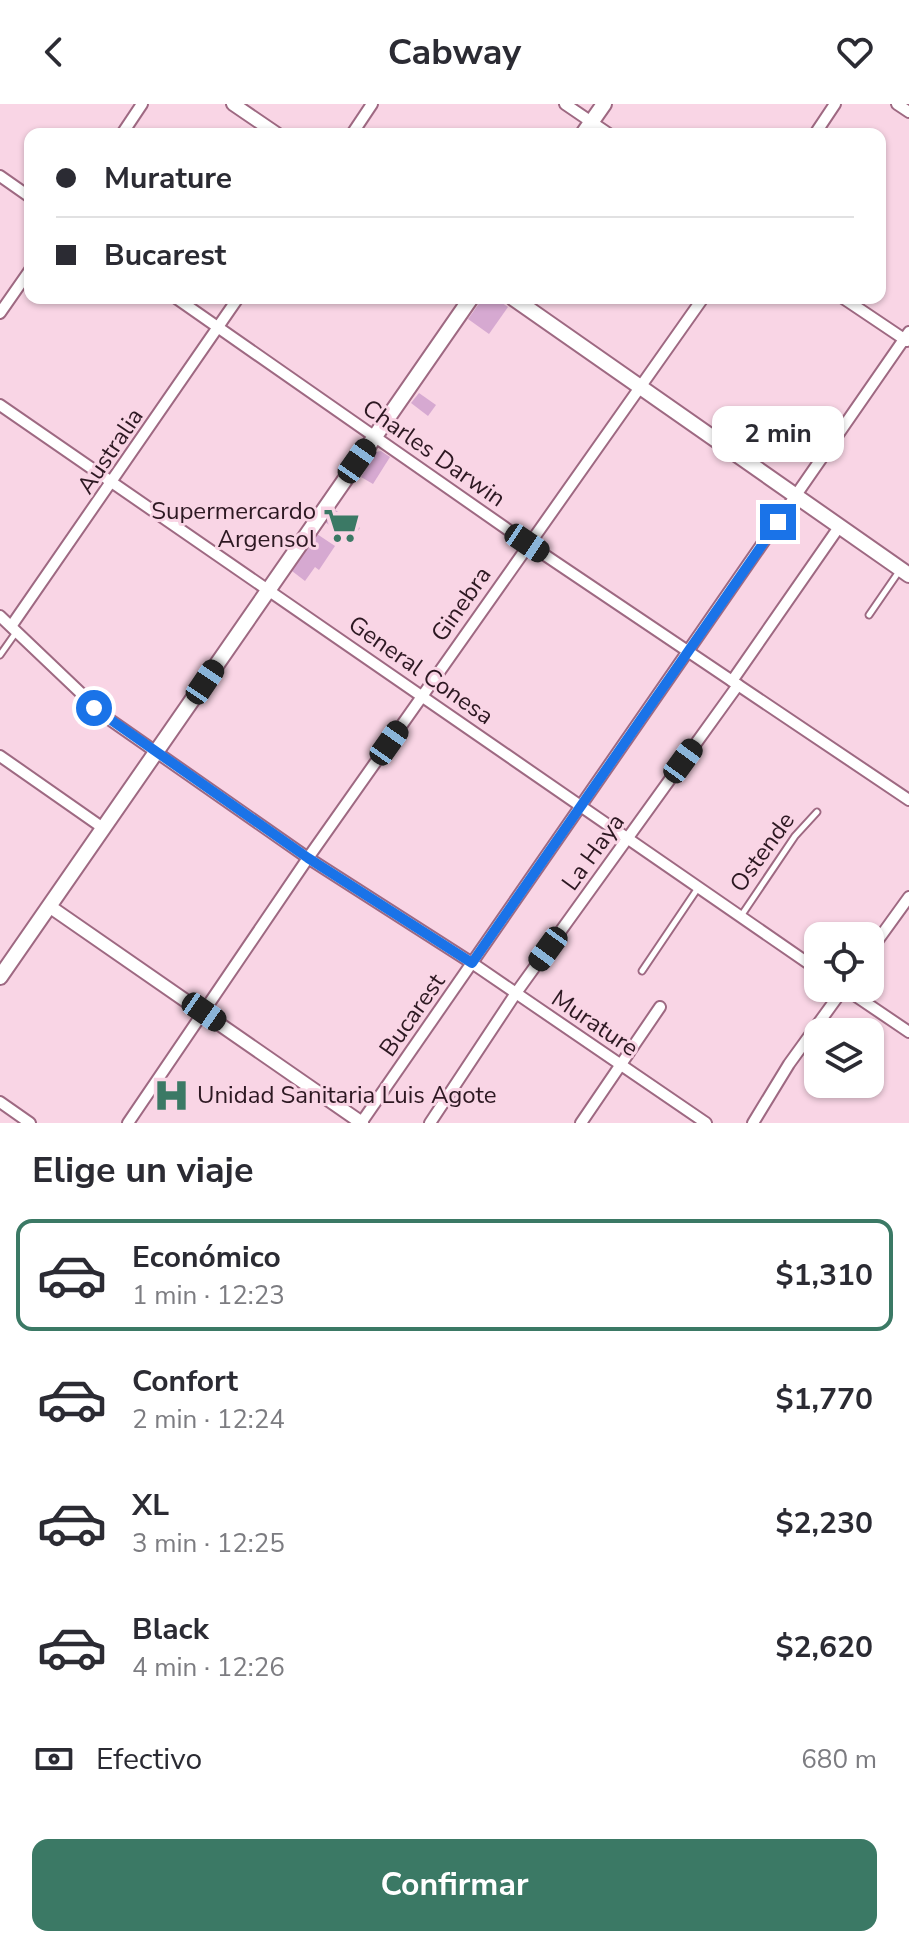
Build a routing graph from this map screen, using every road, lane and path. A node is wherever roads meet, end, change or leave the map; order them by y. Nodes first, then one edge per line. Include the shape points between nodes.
1 (142, 104) edge
2 (233, 104) edge
3 (372, 104) edge
4 (565, 104) edge
5 (604, 104) edge
6 (835, 104) edge
7 (897, 104) edge
8 (909, 112) edge
9 (126, 128) edge
10 (268, 128) edge
11 (356, 128) edge
12 (587, 128) edge
13 (819, 128) edge
14 (0, 176) edge
15 (24, 193) edge
16 (24, 279) edge
17 (185, 304) edge
18 (234, 304) edge
19 (467, 304) edge
20 (522, 304) edge
21 (699, 304) edge
22 (853, 304) edge
23 (0, 313) edge
24 (218, 327) junction
25 (907, 338) edge
26 (641, 387) junction
27 (0, 405) edge
28 (375, 436) junction
29 (113, 483) junction
30 (796, 496) junction
31 (839, 527) junction
32 (527, 543) junction
33 (905, 572) edge
34 (269, 589) junction
35 (869, 615) dead end
36 (0, 616) edge
37 (15, 628) junction
38 (686, 651) junction
39 (0, 655) edge
40 (735, 683) junction
41 (422, 696) junction
42 (157, 752) junction
43 (0, 756) edge
44 (909, 800) edge
45 (580, 804) junction
46 (817, 812) dead end
47 (103, 828) junction
48 (629, 837) junction
49 (308, 858) junction
50 (698, 887) junction
51 (909, 897) edge
52 (49, 906) junction
53 (741, 917) junction
54 (884, 932) edge
55 (6, 956) edge
56 (804, 960) edge
57 (472, 963) junction
58 (642, 971) dead end
59 (0, 977) edge
60 (516, 993) junction
61 (834, 1002) edge
62 (865, 1002) edge
63 (660, 1007) dead end
64 (204, 1012) junction
65 (909, 1032) edge
66 (621, 1066) junction
67 (0, 1102) edge
68 (30, 1123) edge
69 (128, 1123) edge
70 (362, 1123) edge
71 (430, 1123) edge
72 (581, 1123) edge
73 (706, 1123) edge
74 (753, 1123) edge

1 - 9 street
2 - 10 street
3 - 11 street
4 - 12 street
5 - 12 main road
6 - 13 street
7 - 8 street
14 - 15 street
16 - 23 street
17 - 24 street, Charles Darwin
18 - 24 street, Australia
19 - 28 main road
20 - 26 main road
21 - 26 street, Ginebra
22 - 25 street
24 - 28 street, Charles Darwin
24 - 29 street, Australia
25 - 30 street, Bucarest
26 - 30 main road
26 - 32 street, Ginebra
27 - 29 street, General Conesa
28 - 32 street, Charles Darwin
28 - 34 main road
29 - 34 street, General Conesa
29 - 37 street, Australia
30 - 31 main road
30 - 38 street, Bucarest
31 - 33 main road
31 - 40 street, La Haya
32 - 38 street, Charles Darwin
32 - 41 street, Ginebra
33 - 35 lane
34 - 41 street, General Conesa
34 - 42 main road
36 - 37 street, Murature
37 - 39 lane
37 - 42 street, Murature via 76,693
38 - 40 street, Charles Darwin
38 - 45 street, Bucarest
40 - 44 street, Charles Darwin
40 - 48 street, La Haya
41 - 45 street, General Conesa
41 - 49 street, Ginebra
42 - 47 main road
42 - 49 street, Murature
43 - 47 street
45 - 48 street, General Conesa
45 - 57 street, Bucarest
46 - 53 lane, Ostende
47 - 52 main road
48 - 50 street, General Conesa
48 - 60 street, La Haya
49 - 57 street, Murature
49 - 64 street, Ginebra
50 - 53 street, General Conesa
50 - 58 lane
51 - 54 street
52 - 55 main road
52 - 64 street
53 - 56 street, General Conesa
55 - 59 main road
57 - 60 street, Murature
57 - 70 street, Bucarest
60 - 66 street, Murature
60 - 71 street, La Haya
61 - 74 street
62 - 65 street
63 - 66 street
64 - 69 street, Ginebra
64 - 70 street
66 - 72 street
66 - 73 street, Murature
67 - 68 street

